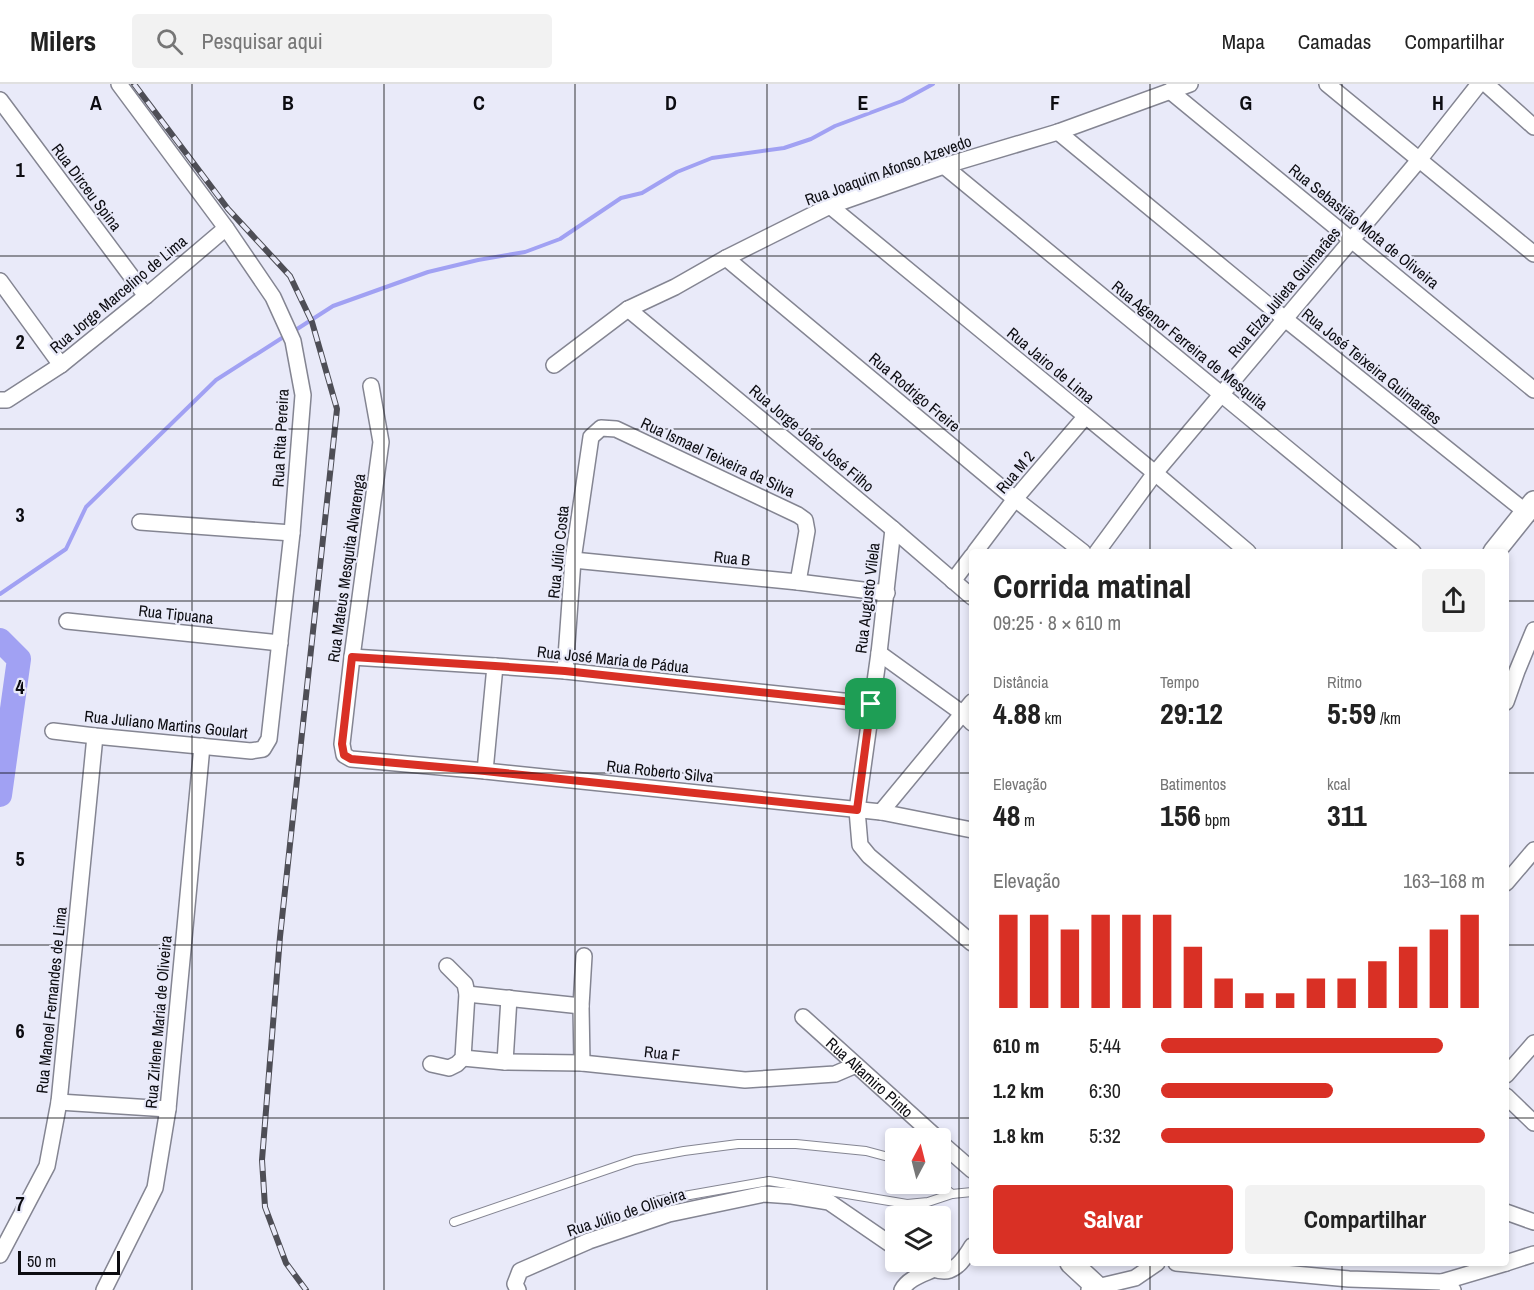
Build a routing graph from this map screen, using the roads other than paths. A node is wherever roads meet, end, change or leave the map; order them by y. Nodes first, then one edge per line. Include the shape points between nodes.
1 (118, 84) edge
2 (1190, 84) edge
3 (1327, 84) edge
4 (1479, 84) edge
5 (1486, 84) edge
6 (1170, 91) junction
7 (0, 100) edge
8 (1534, 126) edge
9 (1058, 132) junction
10 (1419, 160) junction
11 (944, 166) junction
12 (830, 206) junction
13 (226, 228) junction
14 (1352, 239) junction
15 (1534, 254) edge
16 (726, 258) junction
17 (0, 281) edge
18 (146, 296) junction
19 (628, 309) junction
20 (1285, 319) junction
21 (62, 365) junction
22 (554, 365) dead end
23 (371, 386) dead end
24 (1534, 390) edge
25 (1221, 395) junction
26 (0, 400) edge
27 (1085, 417) junction
28 (591, 437) joint
29 (1155, 473) junction
30 (1015, 499) junction
31 (1530, 507) edge
32 (140, 522) dead end
33 (893, 529) junction
34 (292, 533) junction
35 (977, 549) edge
36 (1079, 549) edge
37 (1099, 549) edge
38 (1244, 549) edge
39 (1409, 549) edge
40 (1496, 549) edge
41 (969, 559) edge
42 (573, 560) junction
43 (952, 581) junction
44 (798, 582) junction
45 (886, 593) junction
46 (969, 595) edge
47 (68, 621) dead end
48 (1533, 634) edge
49 (280, 643) junction
50 (879, 653) junction
51 (352, 657) junction
52 (495, 666) junction
53 (565, 671) junction
54 (1509, 694) edge
55 (871, 704) junction
56 (969, 712) edge
57 (53, 730) dead end
58 (95, 736) junction
59 (269, 739) joint
60 (202, 746) junction
61 (344, 755) joint
62 (485, 771) junction
63 (857, 810) junction
64 (881, 812) junction
65 (969, 829) edge
66 (1534, 850) edge
67 (1509, 879) edge
68 (969, 940) edge
69 (584, 957) dead end
70 (447, 966) dead end
71 (467, 994) junction
72 (508, 998) junction
73 (581, 1006) junction
74 (803, 1017) dead end
75 (1534, 1043) edge
76 (463, 1058) junction
77 (505, 1062) junction
78 (582, 1063) junction
79 (430, 1064) dead end
80 (856, 1065) junction
81 (1509, 1072) edge
82 (1509, 1099) edge
83 (59, 1102) junction
84 (168, 1109) junction
85 (1534, 1123) edge
86 (926, 1128) edge
87 (951, 1151) edge
88 (885, 1156) edge
89 (969, 1167) edge
90 (969, 1192) edge
91 (952, 1194) joint
92 (650, 1202) dead end
93 (1509, 1213) edge
94 (454, 1222) dead end
95 (1534, 1222) edge
96 (885, 1240) edge
97 (969, 1250) edge
98 (1534, 1254) edge
99 (0, 1255) edge
100 (1509, 1262) edge
101 (1074, 1266) edge
102 (1154, 1266) edge
103 (1207, 1266) edge
104 (1498, 1266) edge
105 (951, 1269) edge
106 (928, 1272) edge
107 (1138, 1284) edge
108 (1448, 1286) edge
109 (1095, 1288) edge
110 (104, 1290) edge
111 (518, 1290) edge
112 (902, 1290) edge

1 - 13 street, Rua Rita Pereira
2 - 6 street, Rua Joaquim Afonso Azevedo
3 - 10 street
4 - 10 street, Rua Elza Julieta Guimarães
5 - 8 street
6 - 9 street, Rua Joaquim Afonso Azevedo
6 - 14 street, Rua Sebastião Mota de Oliveira
7 - 18 street, Rua Dirceu Spina
9 - 11 street, Rua Joaquim Afonso Azevedo
9 - 20 street, Rua José Teixeira Guimarães
10 - 14 street, Rua Elza Julieta Guimarães
10 - 15 street
11 - 12 street, Rua Joaquim Afonso Azevedo
11 - 25 street, Rua Agenor Ferreira de Mesquita
12 - 16 street, Rua Joaquim Afonso Azevedo
12 - 27 street, Rua Jairo de Lima
13 - 18 street, Rua Jorge Marcelino de Lima
13 - 34 street, Rua Rita Pereira via 273,297 293,341 303,395
14 - 20 street, Rua Elza Julieta Guimarães
14 - 24 street, Rua Sebastião Mota de Oliveira
16 - 19 street, Rua Joaquim Afonso Azevedo
16 - 30 street, Rua Rodrigo Freire
17 - 21 street
18 - 21 street, Rua Jorge Marcelino de Lima
19 - 22 street, Rua Joaquim Afonso Azevedo
19 - 33 street, Rua Jorge João José Filho
20 - 25 street, Rua Elza Julieta Guimarães
20 - 31 street, Rua José Teixeira Guimarães
21 - 26 street, Rua Jorge Marcelino de Lima via 8,400
23 - 51 street, Rua Mateus Mesquita Alvarenga via 381,442
25 - 29 street, Rua Elza Julieta Guimarães
25 - 39 street, Rua Agenor Ferreira de Mesquita
27 - 29 street, Rua Jairo de Lima
27 - 30 street, Rua M 2
28 - 42 street, Rua Júlio Costa
28 - 44 street, Rua Ismael Teixeira da Silva via 601,428 616,429 798,515 805,520 807,531
29 - 37 street, Rua Elza Julieta Guimarães
29 - 38 street, Rua Jairo de Lima
30 - 35 street, Rua M 2
30 - 36 street, Rua Rodrigo Freire
31 - 40 street
32 - 34 street
33 - 43 street, Rua Jorge João José Filho
33 - 45 street, Rua Augusto Vilela
34 - 49 street, Rua Rita Pereira
41 - 43 street, Rua M 2
42 - 44 street, Rua B
42 - 53 street, Rua Júlio Costa
43 - 46 street, Rua Jorge João José Filho
44 - 45 street, Rua B
45 - 50 street, Rua Augusto Vilela
47 - 49 street, Rua Tipuana
48 - 54 street
49 - 59 street, Rua Rita Pereira
50 - 55 street, Rua Augusto Vilela
50 - 56 street
51 - 52 street, Rua José Maria de Pádua
51 - 61 street, Rua Mateus Mesquita Alvarenga
52 - 53 street, Rua José Maria de Pádua
52 - 62 street
53 - 55 street, Rua José Maria de Pádua
55 - 63 street, Rua Augusto Vilela
56 - 64 street
57 - 58 street, Rua Juliano Martins Goulart
58 - 60 street, Rua Juliano Martins Goulart
58 - 83 street, Rua Manoel Fernandes de Lima
59 - 60 street, Rua Juliano Martins Goulart via 263,749 251,751
60 - 84 street, Rua Zirlene Maria de Oliveira
61 - 62 street, Rua Roberto Silva via 351,759
62 - 63 street, Rua Roberto Silva
63 - 64 street, Rua Roberto Silva
63 - 68 street, Rua Augusto Vilela via 860,845 869,856
64 - 65 street, Rua Roberto Silva
66 - 67 street
69 - 73 street
70 - 71 street via 465,984
71 - 72 street
71 - 76 street
72 - 73 street
72 - 77 street
73 - 78 street
74 - 80 street, Rua Altamiro Pinto
75 - 81 street
76 - 77 street, Rua F
76 - 79 street via 449,1068
77 - 78 street, Rua F
78 - 80 street, Rua F via 745,1080 835,1074
80 - 86 street, Rua Altamiro Pinto
82 - 85 street
83 - 84 street
83 - 99 street, Rua Manoel Fernandes de Lima via 47,1166
84 - 110 street, Rua Zirlene Maria de Oliveira via 155,1188
87 - 89 street, Rua Altamiro Pinto
88 - 94 lane via 866,1150 796,1144 738,1144 684,1151 635,1160
90 - 91 lane
91 - 92 lane via 907,1204 769,1181
93 - 95 street
96 - 111 street, Rua Júlio de Oliveira via 829,1202 764,1194 669,1214 589,1241 520,1271 515,1284
97 - 105 street
98 - 100 street
101 - 109 street
102 - 107 street
103 - 108 street
104 - 108 street
106 - 112 street
107 - 109 street

